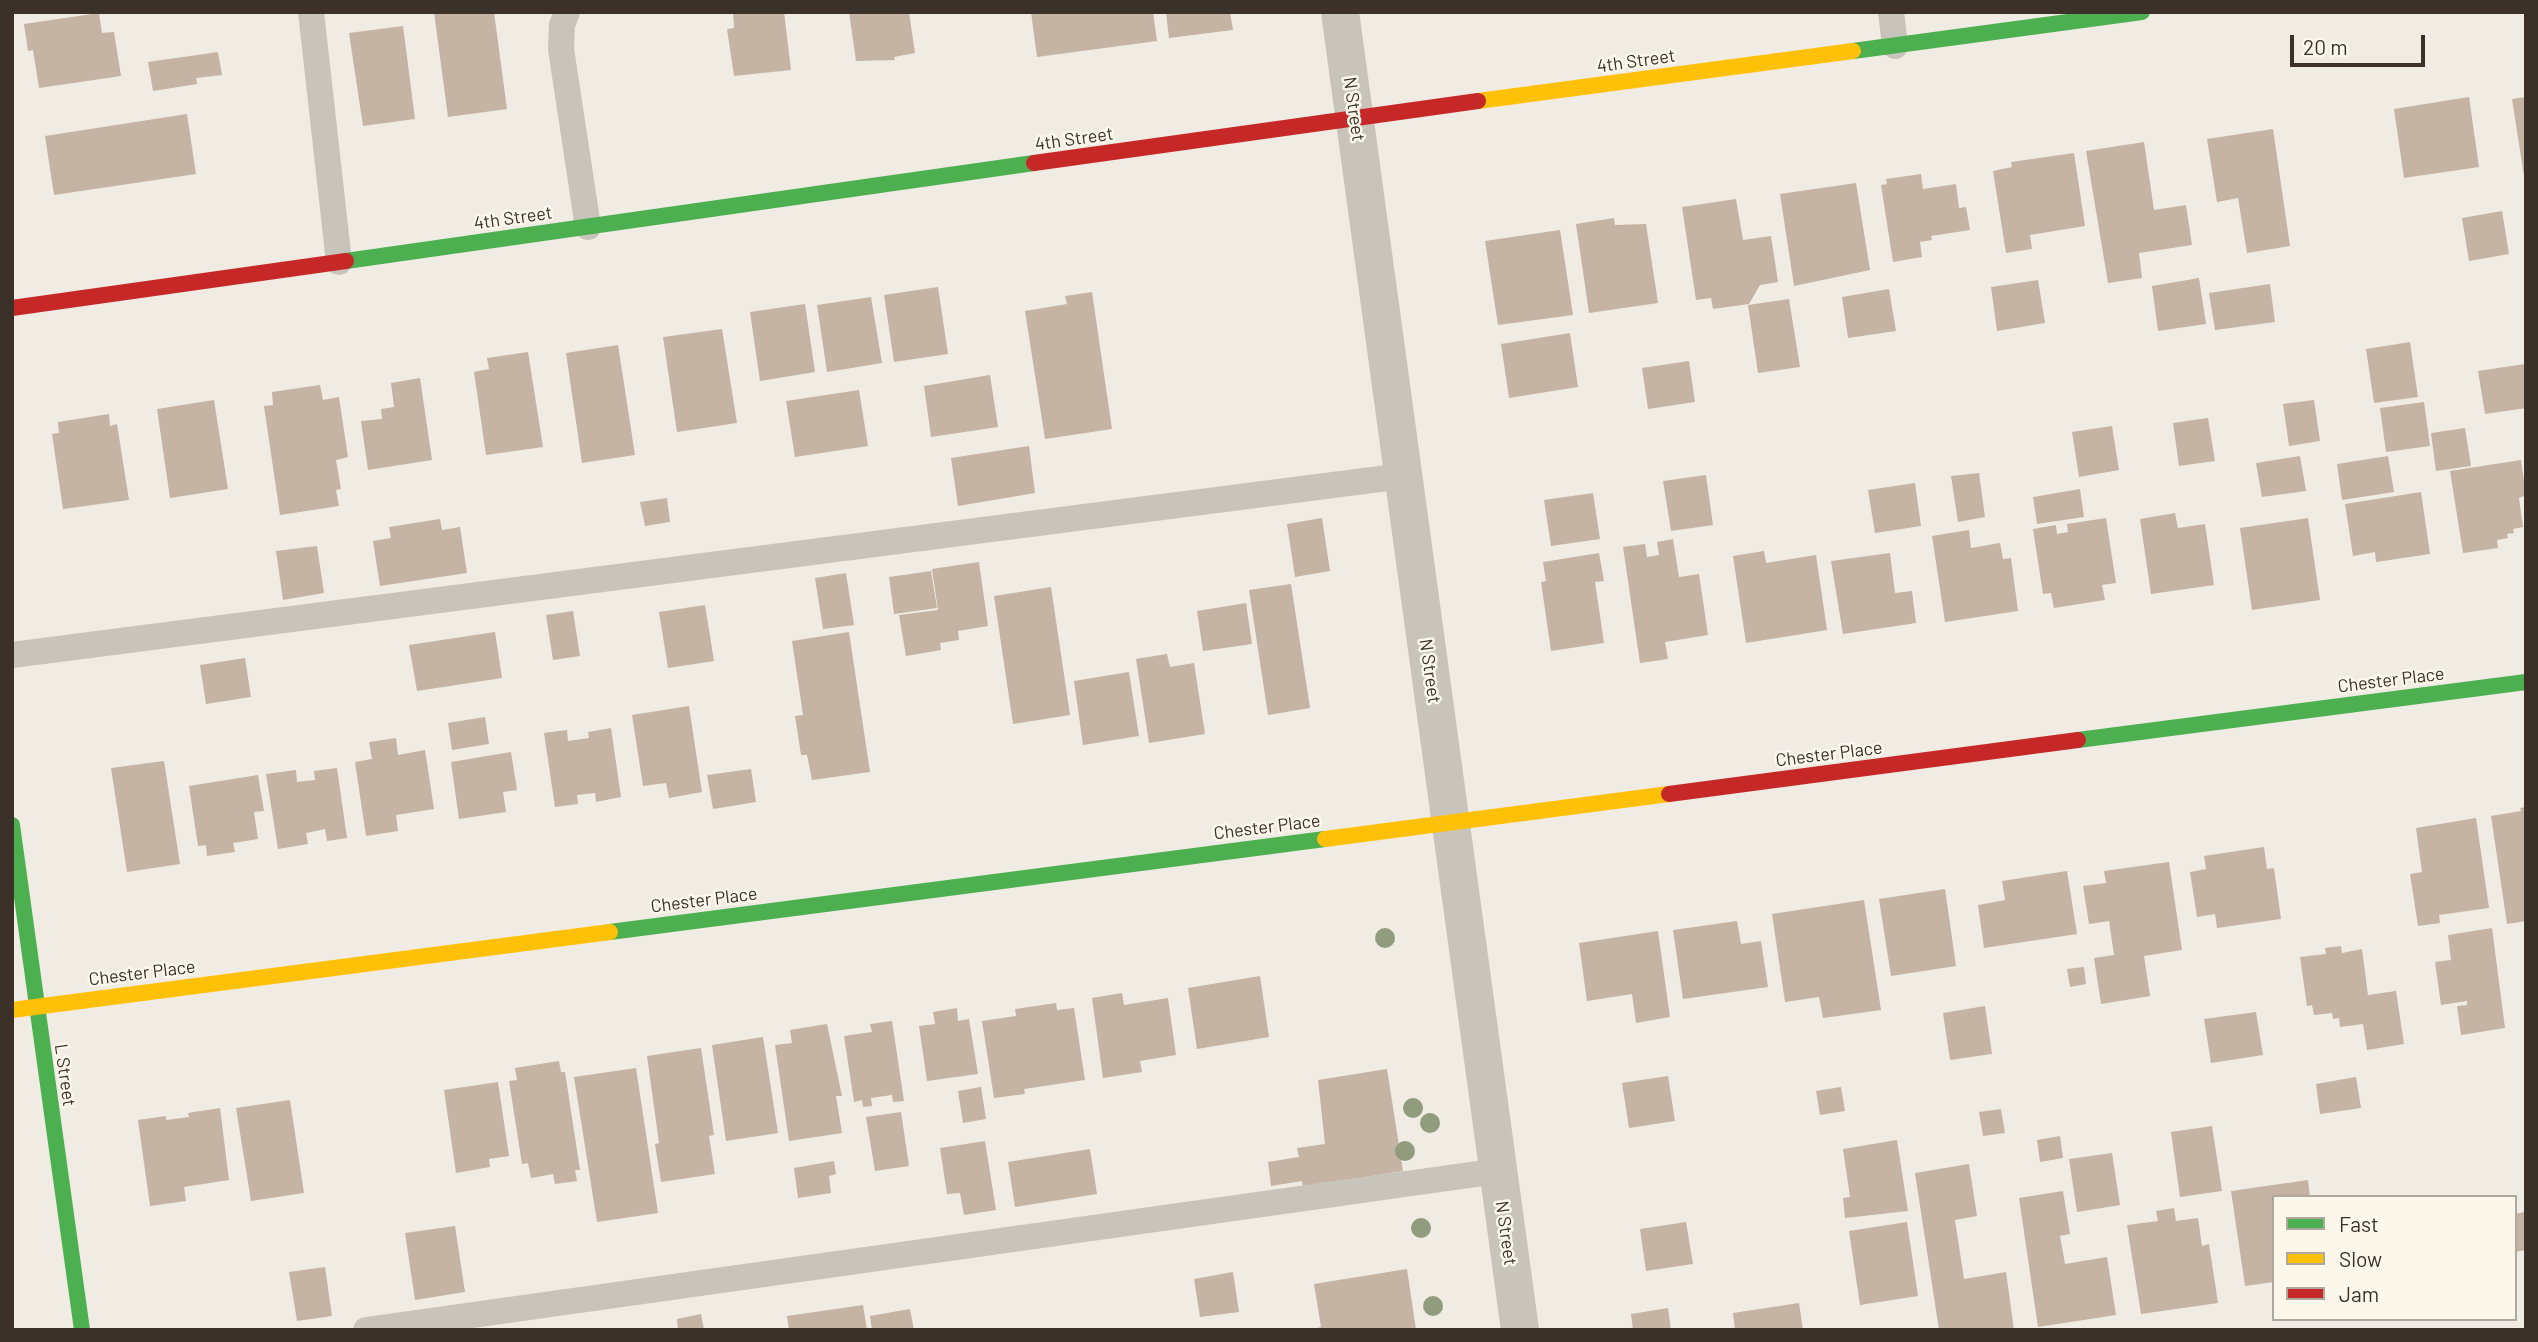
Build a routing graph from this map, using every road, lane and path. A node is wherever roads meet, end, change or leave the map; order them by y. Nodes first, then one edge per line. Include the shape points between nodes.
1 (311, 12) edge
2 (567, 12) edge
3 (1340, 12) edge
4 (1891, 12) edge
5 (2142, 12) edge
6 (1895, 46) junction
7 (1355, 118) junction
8 (588, 227) junction
9 (339, 262) junction
10 (12, 308) edge
11 (1403, 476) junction
12 (12, 655) edge
13 (2526, 682) edge
14 (1451, 822) junction
15 (12, 825) edge
16 (36, 1006) junction
17 (12, 1010) edge
18 (1498, 1171) junction
19 (82, 1330) edge
20 (366, 1330) edge
21 (1520, 1330) edge

1 - 9 lane
2 - 8 lane via 561,49
3 - 7 street, N Street
4 - 6 lane
5 - 6 street, 4th Street
6 - 7 street, 4th Street
7 - 8 street, 4th Street
7 - 11 street, N Street
8 - 9 street, 4th Street
9 - 10 street, 4th Street
11 - 12 lane
11 - 14 street, N Street
13 - 14 street, Chester Place
14 - 16 street, Chester Place
14 - 18 street, N Street
15 - 16 street, L Street
16 - 17 street, Chester Place
16 - 19 street, L Street
18 - 20 lane
18 - 21 street, N Street

